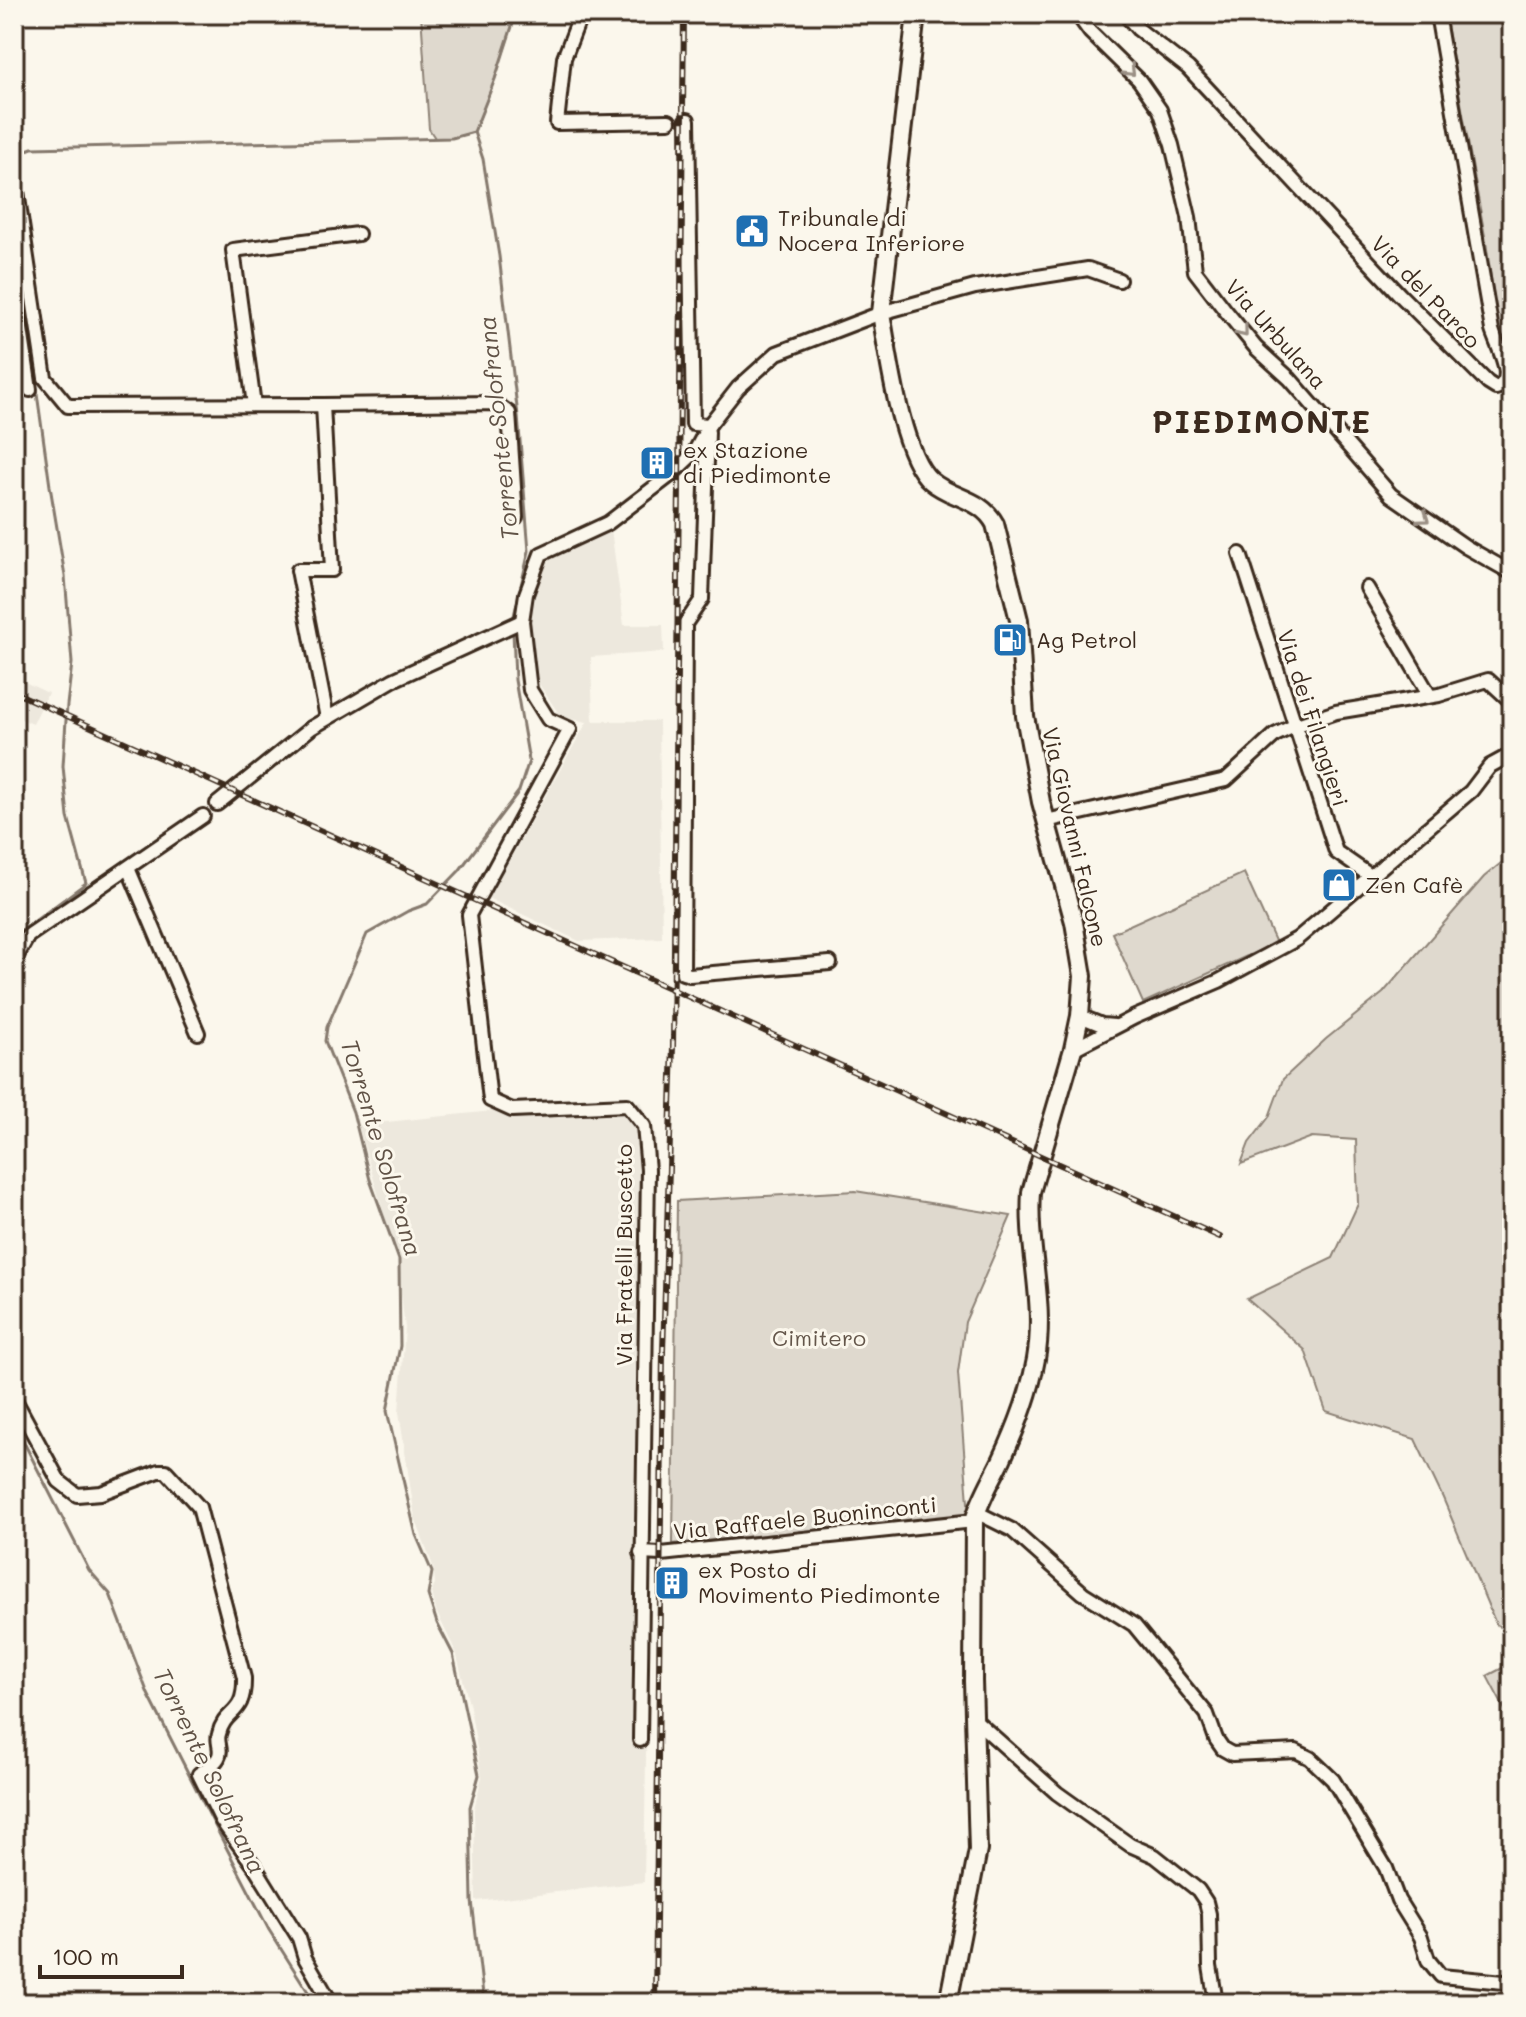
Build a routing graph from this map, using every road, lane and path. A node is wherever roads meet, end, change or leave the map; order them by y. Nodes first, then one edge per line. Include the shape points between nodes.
1 (581, 14) edge
2 (916, 14) edge
3 (1077, 14) edge
4 (1125, 14) edge
5 (1437, 14) edge
6 (686, 120) dead end
7 (669, 121) dead end
8 (14, 171) edge
9 (358, 234) dead end
10 (1119, 280) dead end
11 (14, 281) edge
12 (881, 313) junction
13 (30, 390) dead end
14 (254, 405) junction
15 (323, 405) junction
16 (709, 425) junction
17 (516, 517) dead end
18 (1240, 554) dead end
19 (1512, 573) edge
20 (1367, 588) dead end
21 (514, 624) junction
22 (1430, 696) junction
23 (1512, 702) edge
24 (327, 718) junction
25 (1294, 726) junction
26 (1512, 754) edge
27 (217, 804) dead end
28 (203, 816) dead end
29 (1046, 821) junction
30 (128, 868) junction
31 (1372, 877) junction
32 (14, 959) edge
33 (830, 963) dead end
34 (1080, 1016) junction
35 (1118, 1026) junction
36 (198, 1033) dead end
37 (1073, 1049) junction
38 (14, 1398) edge
39 (975, 1516) junction
40 (641, 1553) junction
41 (975, 1720) junction
42 (640, 1740) dead end
43 (1512, 1987) edge
44 (331, 2003) edge
45 (948, 2003) edge
46 (1216, 2003) edge

1 - 7 street via 564,58 557,123
2 - 12 main road, Via Giovanni Falcone
3 -> 19 street, Via Urbulana via 1160,110 1189,217 1195,271 1256,348 1290,379 1391,495
4 - 5 street, Via del Parco via 1188,68 1400,295 1496,388 1503,386 1507,371 1492,330
6 - 16 street via 693,424
8 - 14 street via 45,378 68,406
9 - 14 street via 233,250
10 - 12 street, Via Fratelli Buscetto via 1088,269 975,287
11 - 13 street
12 - 16 street, Via Fratelli Buscetto via 777,353 738,388
12 - 29 main road, Via Giovanni Falcone via 915,463 932,483 989,512 995,524 1019,620 1025,716
14 - 15 street
15 - 17 street via 495,403 509,413
15 - 24 street via 332,570 298,570
16 - 21 street, Via Fratelli Buscetto via 694,453 608,523 541,554
16 - 33 street via 702,599 685,624 683,973
18 - 25 street, Via dei Filangieri
20 - 22 street
21 - 24 street via 393,680
21 - 40 street, Via Fratelli Buscetto via 530,690 548,719 570,729 469,915 490,1100 512,1110 627,1105 644,1126 648,1170
22 - 23 street via 1488,680
22 - 25 street via 1336,712
24 - 27 street
25 - 29 street via 1275,735 1226,780
25 - 31 street, Via dei Filangieri via 1336,852
26 - 31 street via 1490,766 1471,791
28 - 30 street
29 - 34 main road, Via Giovanni Falcone via 1078,939 1083,976
30 - 32 street via 28,936
30 - 36 street
31 - 35 street via 1297,939
34 - 35 street
34 - 37 main road, Via Giovanni Falcone
35 - 37 street
37 - 39 main road, Via Giovanni Falcone via 1031,1192 1039,1298 1031,1382
38 - 44 street via 59,1481 77,1495 101,1493 166,1471 199,1507 244,1678 240,1705 218,1736 218,1759 199,1774 222,1821 299,1938
39 - 40 street, Via Raffaele Buoninconti
39 - 41 main road
39 - 43 street via 1012,1530 1083,1593 1134,1625 1207,1714 1223,1749 1232,1754 1296,1751 1310,1758 1333,1780 1386,1868 1428,1960 1441,1976
40 - 42 street, Via Fratelli Buscetto
41 - 45 main road via 978,1850
41 - 46 street via 1057,1793 1198,1890 1209,1914

